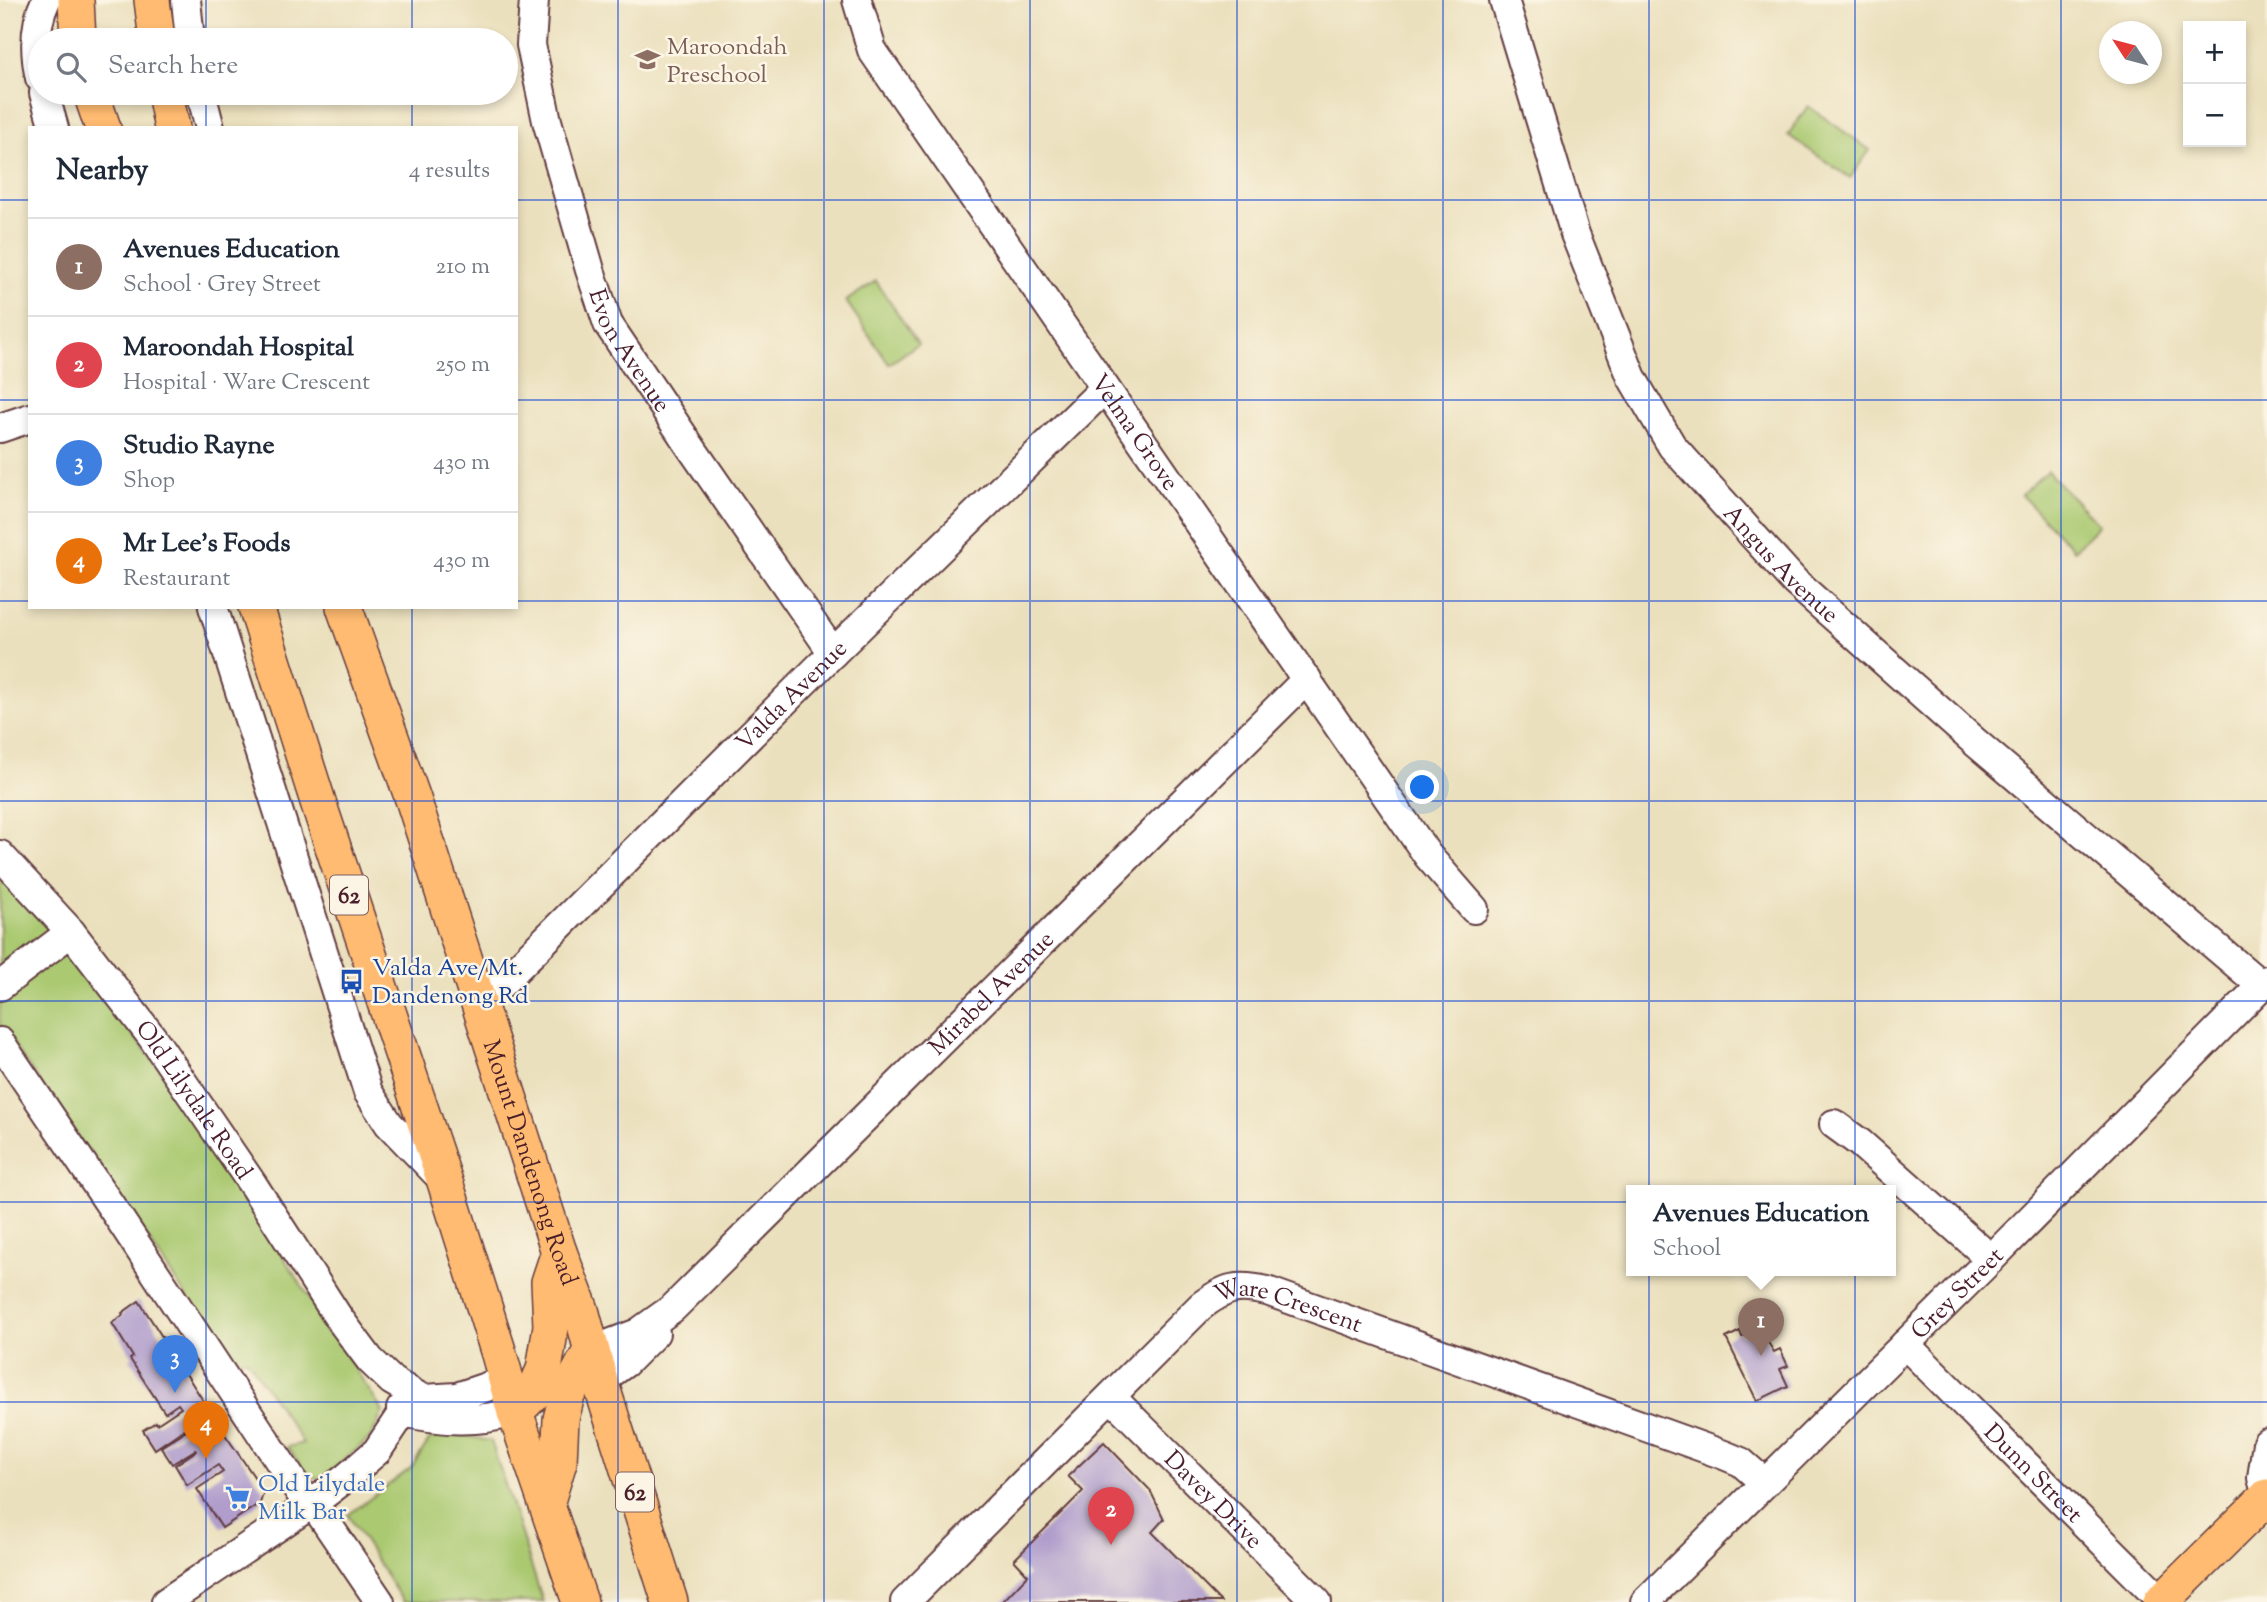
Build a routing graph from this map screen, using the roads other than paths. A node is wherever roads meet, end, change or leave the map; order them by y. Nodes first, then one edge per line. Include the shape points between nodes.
1 (46, 0) edge
2 (76, 0) edge
3 (152, 0) edge
4 (186, 0) edge
5 (534, 0) edge
6 (857, 0) edge
7 (1504, 0) edge
8 (38, 28) edge
9 (77, 28) edge
10 (156, 28) edge
11 (189, 28) edge
12 (47, 105) edge
13 (95, 105) edge
14 (167, 105) edge
15 (204, 105) edge
16 (53, 126) edge
17 (102, 126) edge
18 (172, 126) edge
19 (209, 126) edge
20 (1105, 388) junction
21 (28, 419) edge
22 (0, 428) edge
23 (214, 609) edge
24 (257, 609) edge
25 (345, 609) edge
26 (833, 653) junction
27 (1307, 679) junction
28 (0, 855) edge
29 (1474, 909) dead end
30 (71, 932) junction
31 (2264, 983) edge
32 (0, 986) edge
33 (480, 1005) junction
34 (0, 1042) edge
35 (1834, 1124) dead end
36 (445, 1182) junction
37 (559, 1252) junction
38 (1991, 1259) junction
39 (1905, 1344) junction
40 (595, 1366) junction
41 (544, 1370) junction
42 (567, 1395) junction
43 (511, 1396) junction
44 (1111, 1397) junction
45 (417, 1409) junction
46 (2267, 1443) edge
47 (1765, 1483) junction
48 (2267, 1496) edge
49 (547, 1500) junction
50 (311, 1505) junction
51 (166, 1602) edge
52 (380, 1602) edge
53 (580, 1602) edge
54 (670, 1602) edge
55 (905, 1602) edge
56 (1317, 1602) edge
57 (1645, 1602) edge
58 (2162, 1602) edge

1 - 8 street
2 - 9 main road
3 - 10 main road
4 - 11 street
5 - 26 street, Evon Avenue via 531,45 547,121 608,324
6 - 20 street, Velma Grove via 872,50
7 - 31 street, Angus Avenue via 1575,234 1632,377 1672,446 1795,582 1975,742
12 - 16 street
13 - 17 main road
14 - 18 main road
15 - 19 street
20 - 26 street, Valda Avenue
20 - 27 street, Velma Grove
21 - 22 street
23 - 36 street via 368,1092 389,1124
24 - 36 main road, 62
25 - 33 main road, Mount Dandenong Road / 62
26 - 33 street, Valda Avenue
27 - 29 street, Velma Grove via 1428,856
27 - 40 street, Mirabel Avenue via 673,1308
28 - 30 street, Old Lilydale Road
30 - 32 street
30 - 45 street, Old Lilydale Road via 167,1059 338,1317 370,1360
31 - 38 street, Grey Street
33 - 37 main road, Mount Dandenong Road / 62
34 - 50 street
35 - 38 street
36 - 43 main road, 62
37 - 40 main road, Mount Dandenong Road / 62 via 581,1310
37 - 41 main road via 549,1282 551,1326
38 - 39 street, Grey Street
39 - 47 street, Grey Street
39 - 58 street, Dunn Street
40 - 41 main road
40 - 42 main road
40 - 54 main road, Mount Dandenong Road / 62
41 - 43 main road via 533,1394
42 - 43 main road
42 - 49 main road via 559,1462
43 - 45 street, Old Lilydale Road via 479,1420 451,1420
43 - 49 main road, 62
44 - 47 street, Ware Crescent via 1201,1306 1228,1288 1245,1286 1741,1462
44 - 55 street, Ware Crescent
44 - 56 street, Davey Drive
45 - 50 street via 377,1451
46 - 48 street via 2262,1478
47 - 57 street, Grey Street
48 - 58 main road
49 - 53 main road, 62
50 - 51 street
50 - 52 street

